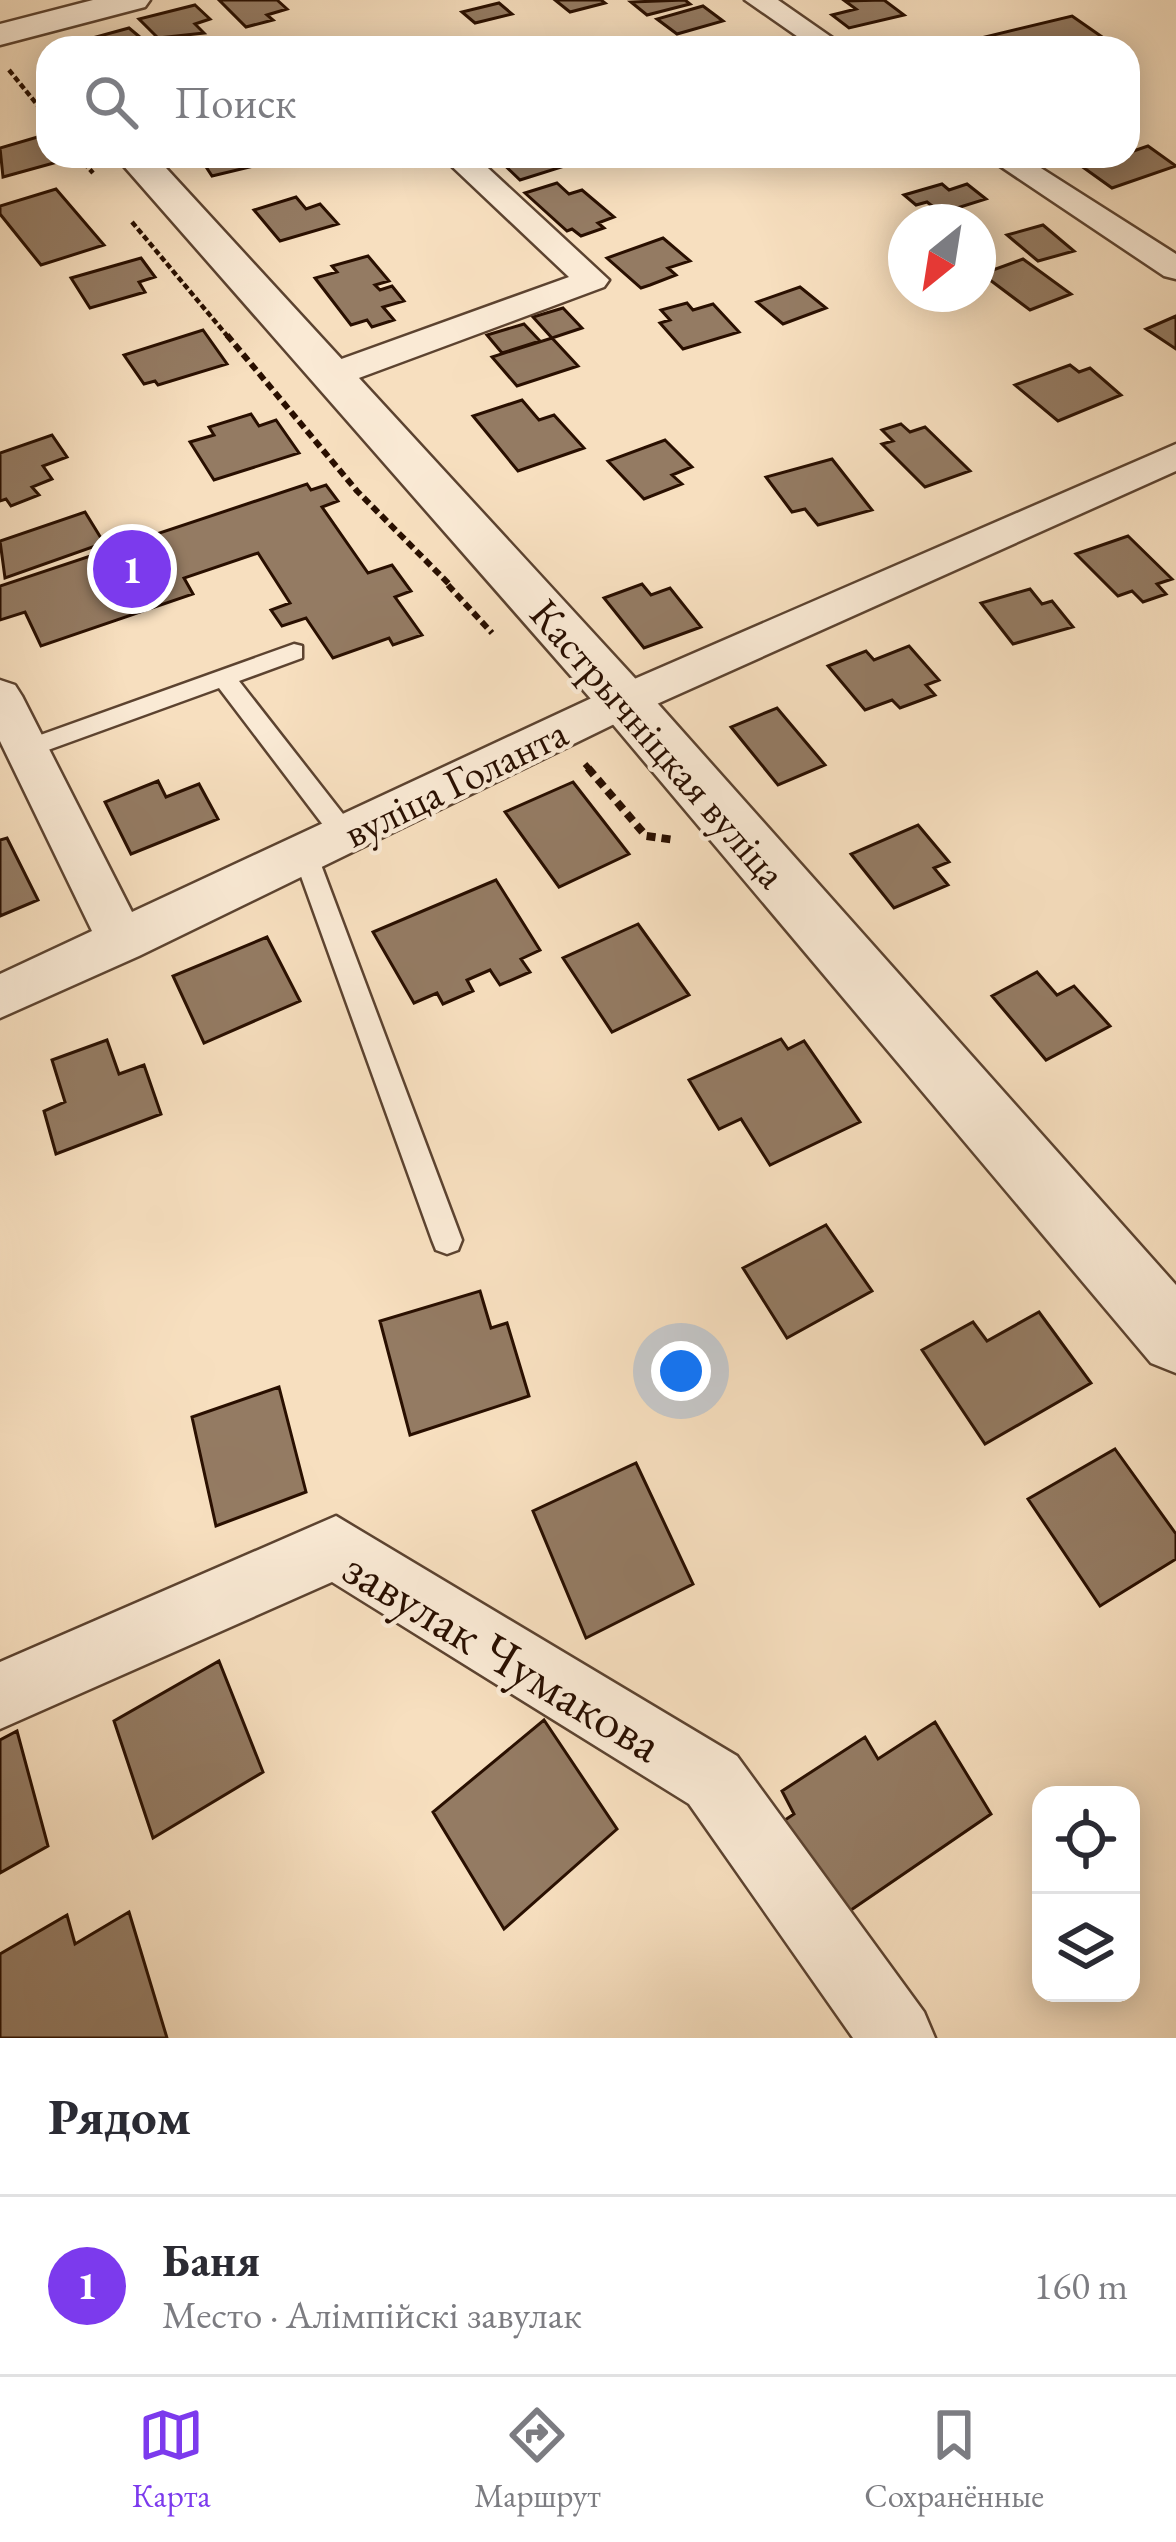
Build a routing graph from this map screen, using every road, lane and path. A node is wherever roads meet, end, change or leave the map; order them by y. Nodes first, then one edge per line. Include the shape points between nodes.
1 (133, 0) edge
2 (759, 0) edge
3 (5, 34) edge
4 (814, 36) edge
5 (36, 55) edge
6 (36, 95) edge
7 (145, 168) edge
8 (470, 168) edge
9 (1020, 168) edge
10 (1176, 269) edge
11 (592, 280) junction
12 (620, 305) dead end
13 (335, 374) junction
14 (1176, 456) edge
15 (295, 652) dead end
16 (224, 676) junction
17 (0, 696) edge
18 (624, 701) junction
19 (26, 748) junction
20 (325, 844) junction
21 (122, 942) junction
22 (0, 997) edge
23 (447, 1240) dead end
24 (1176, 1338) edge
25 (0, 1696) edge
26 (898, 2038) edge

1 - 3 street
2 - 4 street
3 - 5 street
3 - 6 path
7 - 13 street, Кастрычніцкая вуліца
8 - 11 street
9 - 10 street
11 - 12 street
11 - 13 street
13 - 18 street, Кастрычніцкая вуліца
14 - 18 street, вуліца Голанта
15 - 16 lane
16 - 19 lane
16 - 20 lane
17 - 19 street
18 - 20 street, вуліца Голанта
18 - 24 street, Кастрычніцкая вуліца
19 - 21 street
20 - 21 street, вуліца Голанта
20 - 23 lane
21 - 22 street, вуліца Голанта
25 - 26 street, завулак Чумакова via 336,1548 713,1780

